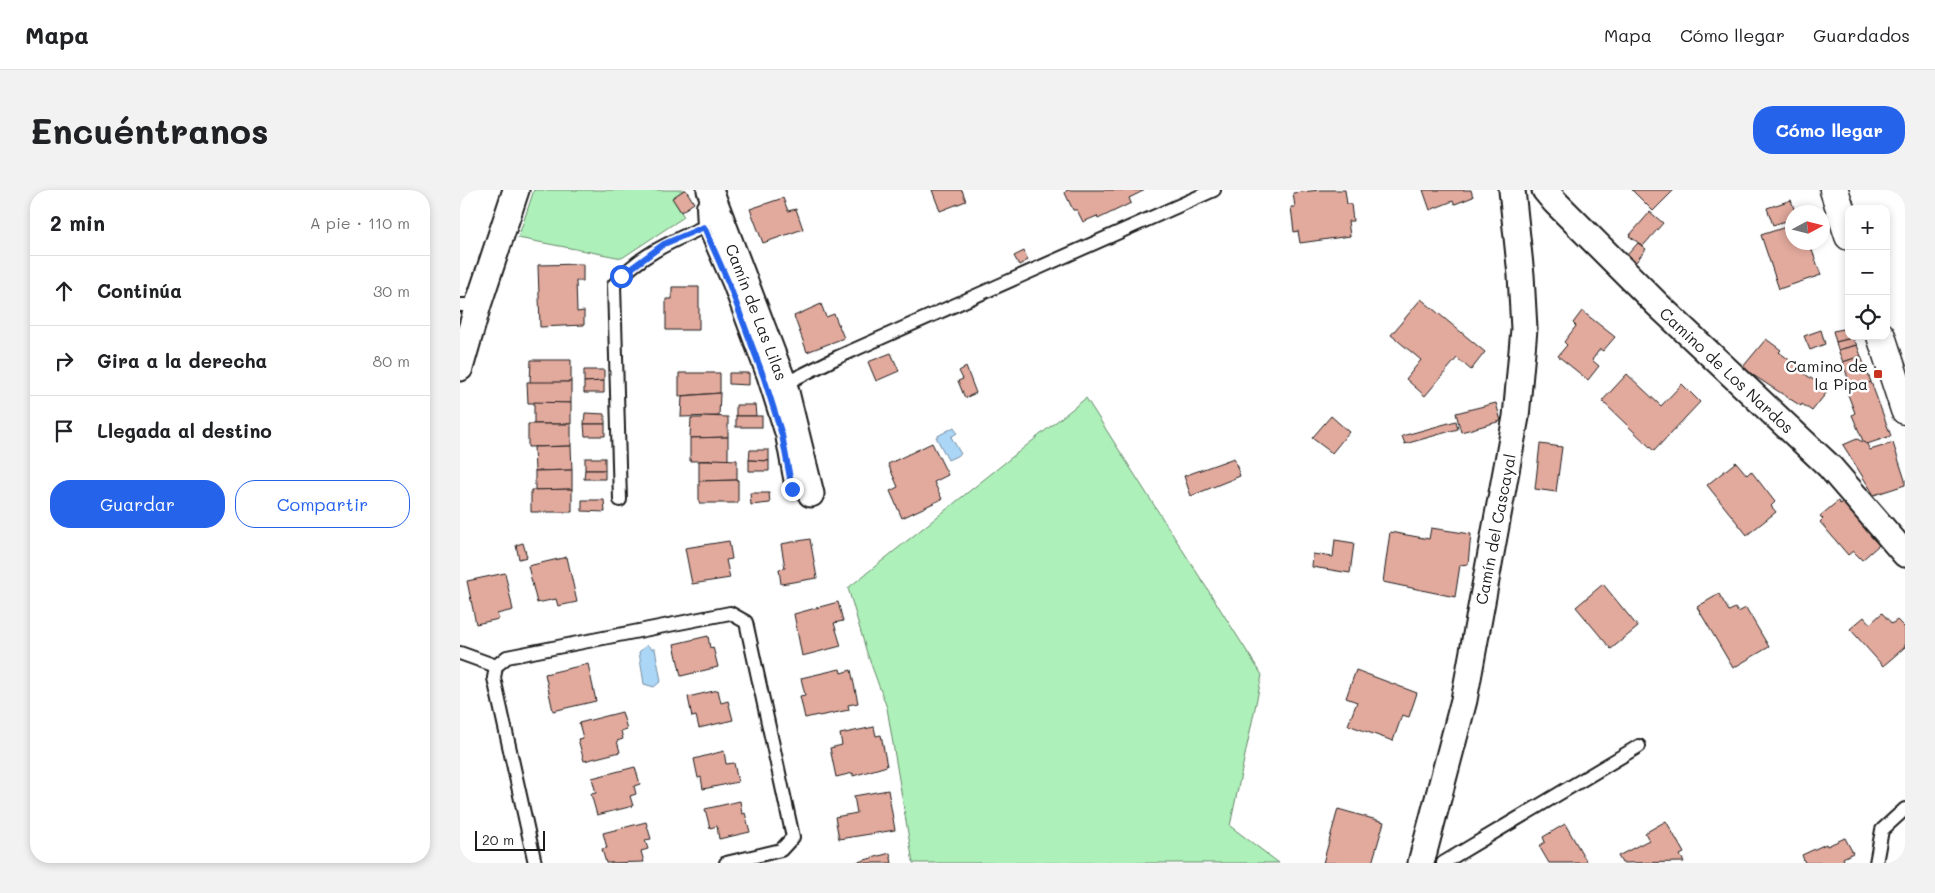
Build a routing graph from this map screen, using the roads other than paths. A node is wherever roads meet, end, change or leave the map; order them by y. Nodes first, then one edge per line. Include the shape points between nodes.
1 (516, 190) edge
2 (1214, 190) edge
3 (1512, 190) edge
4 (1545, 190) edge
5 (1834, 190) edge
6 (711, 192) edge
7 (1845, 224) edge
8 (704, 227) junction
9 (469, 305) edge
10 (1882, 340) edge
11 (460, 368) edge
12 (784, 384) junction
13 (1905, 410) edge
14 (801, 492) joint
15 (620, 500) dead end
16 (1905, 554) edge
17 (460, 653) edge
18 (496, 666) junction
19 (1639, 746) dead end
20 (1905, 809) edge
21 (535, 863) edge
22 (726, 863) edge
23 (1421, 863) edge
24 (1443, 863) edge
25 (1876, 863) edge

1 - 9 street
2 - 12 lane
3 - 23 street, Camín del Cascayal via 1524,329 1516,417 1464,700
4 - 16 street, Camino de Los Nardos via 1658,304 1830,466
5 - 7 street
6 - 8 lane via 703,206
6 - 12 street, Camín de Las Lilas
8 - 14 lane via 764,378
8 - 15 lane via 664,244 621,276 614,286
9 - 11 street
10 - 13 street
12 - 14 street, Camín de Las Lilas
17 - 18 lane
18 - 21 lane via 494,678
18 - 22 lane via 507,657 730,613 746,622 793,837 780,850
19 - 24 lane
20 - 25 lane via 1882,830

